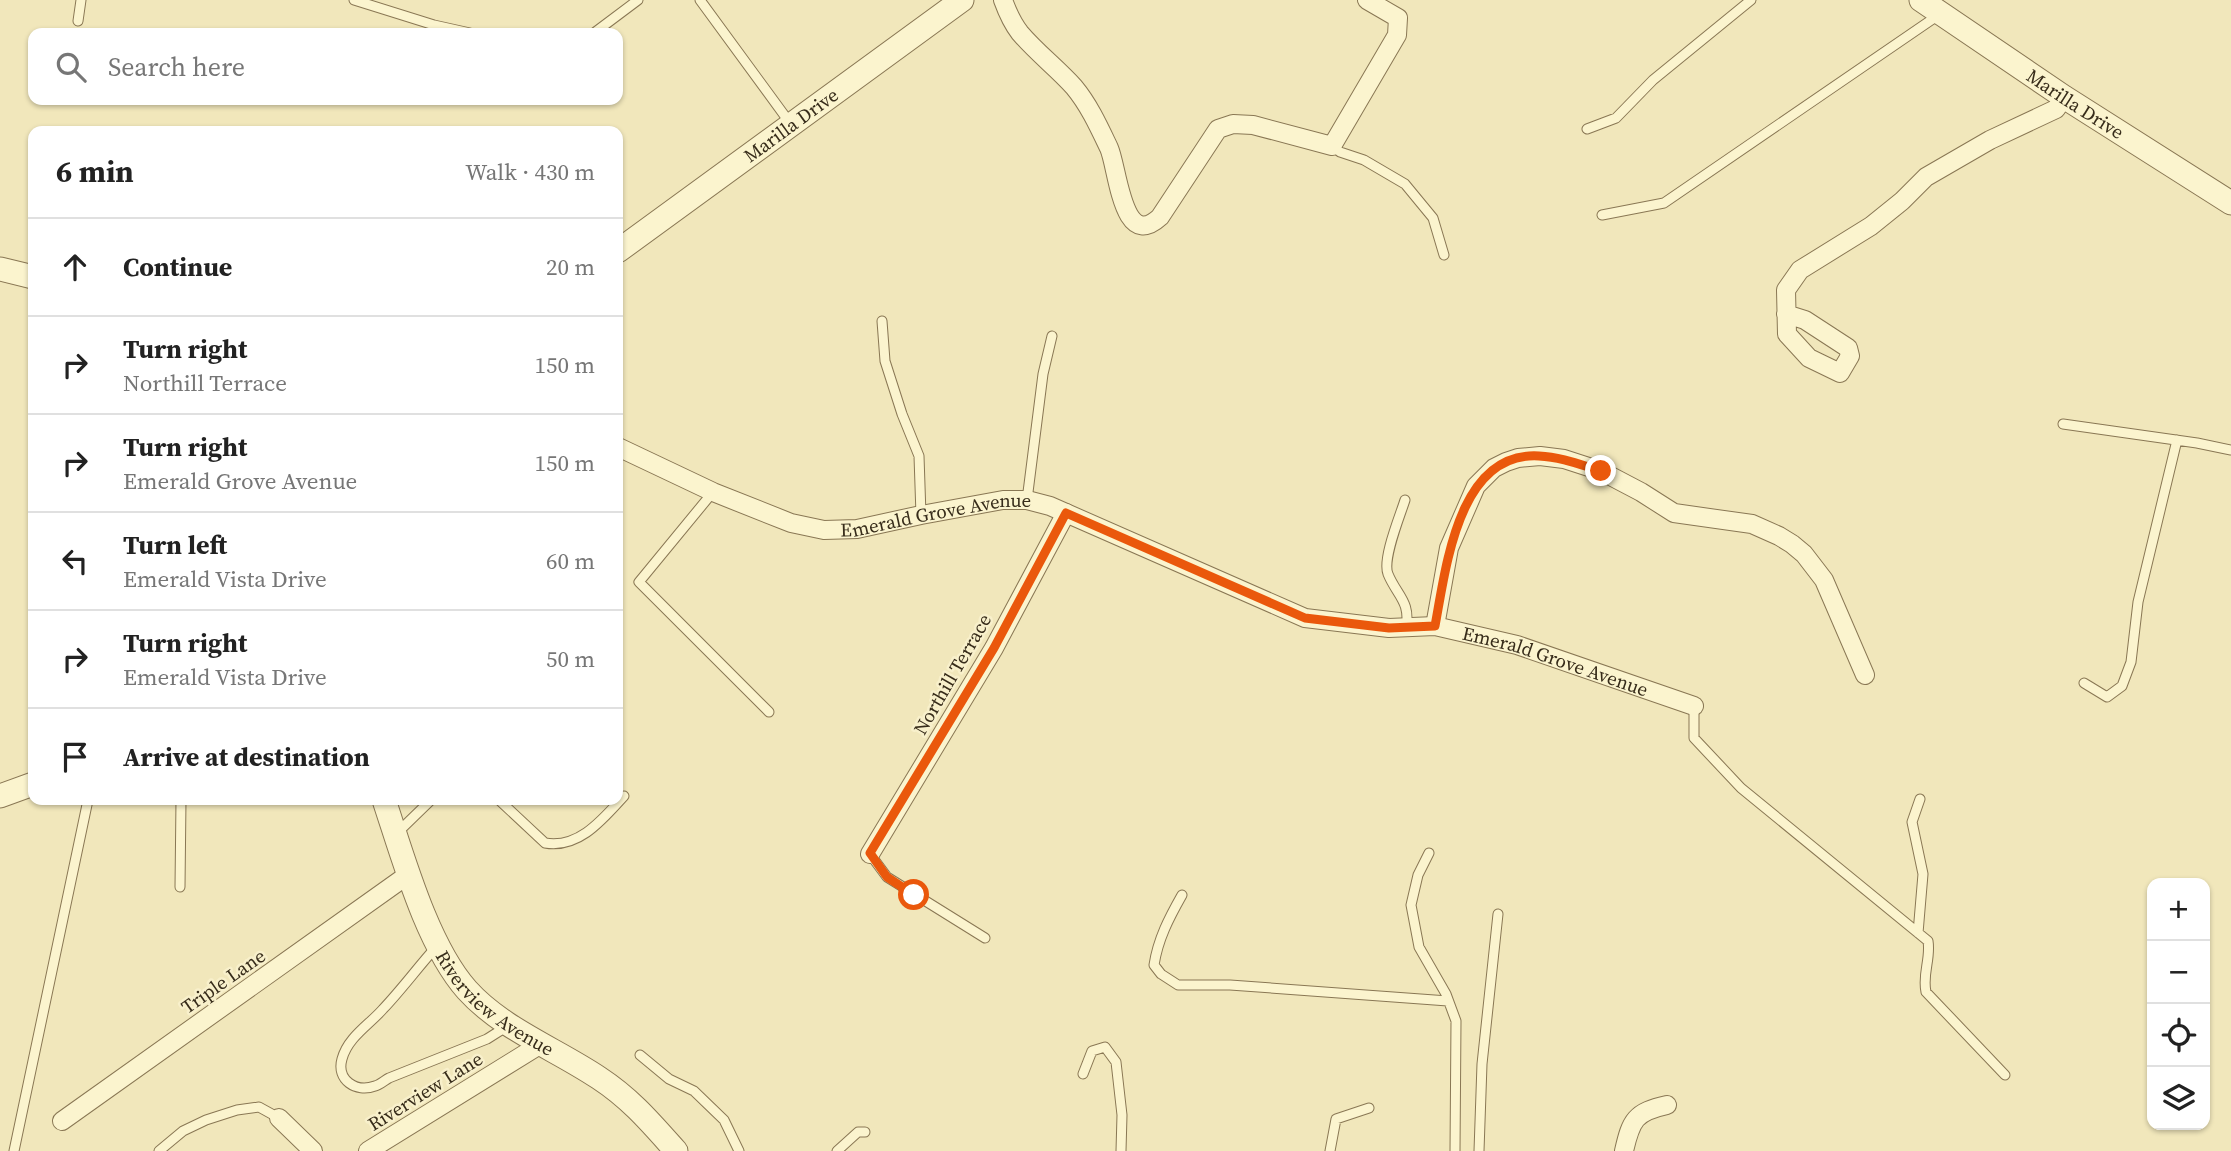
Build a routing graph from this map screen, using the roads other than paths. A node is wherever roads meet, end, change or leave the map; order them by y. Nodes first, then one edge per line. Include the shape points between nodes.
1 (81, 0) edge
2 (354, 0) edge
3 (638, 0) edge
4 (700, 0) edge
5 (1003, 0) edge
6 (1367, 0) edge
7 (1751, 0) edge
8 (1921, 0) edge
9 (954, 2) edge
10 (1941, 13) junction
11 (78, 21) dead end
12 (448, 28) edge
13 (601, 28) edge
14 (2064, 97) junction
15 (791, 124) junction
16 (1587, 129) dead end
17 (1332, 146) junction
18 (2231, 203) edge
19 (1602, 215) dead end
20 (623, 247) edge
21 (1444, 254) dead end
22 (0, 269) edge
23 (28, 276) edge
24 (1786, 314) dead end
25 (882, 321) dead end
26 (1052, 337) dead end
27 (2063, 424) dead end
28 (2176, 440) junction
29 (623, 449) edge
30 (2231, 450) edge
31 (713, 492) junction
32 (1027, 500) junction
33 (1405, 500) dead end
34 (1066, 513) junction
35 (921, 514) junction
36 (1435, 626) junction
37 (1406, 629) junction
38 (1865, 675) dead end
39 (2084, 683) dead end
40 (1693, 706) joint
41 (769, 712) dead end
42 (28, 786) edge
43 (0, 796) edge
44 (1920, 799) dead end
45 (87, 805) edge
46 (181, 805) edge
47 (386, 805) edge
48 (426, 805) edge
49 (504, 805) edge
50 (616, 805) edge
51 (396, 835) junction
52 (870, 853) joint
53 (1429, 853) dead end
54 (409, 874) junction
55 (180, 887) dead end
56 (1182, 895) dead end
57 (1498, 914) dead end
58 (1917, 933) junction
59 (985, 938) dead end
60 (438, 945) junction
61 (1448, 1001) junction
62 (510, 1024) junction
63 (541, 1044) junction
64 (640, 1055) dead end
65 (1083, 1074) dead end
66 (2005, 1075) dead end
67 (1667, 1105) dead end
68 (1369, 1108) dead end
69 (279, 1118) joint
70 (62, 1122) dead end
71 (864, 1132) dead end
72 (14, 1151) edge
73 (159, 1151) edge
74 (313, 1151) edge
75 (368, 1151) edge
76 (676, 1151) edge
77 (739, 1151) edge
78 (837, 1151) edge
79 (1121, 1151) edge
80 (1330, 1151) edge
81 (1455, 1151) edge
82 (1479, 1151) edge
83 (1624, 1151) edge

1 - 11 lane
2 - 12 lane
3 - 13 lane
4 - 15 lane
5 - 17 street via 1018,32 1088,106 1111,151 1124,206 1139,224 1153,224 1160,217 1219,129 1253,125
6 - 17 street via 1398,18 1397,35
7 - 16 lane via 1653,80 1616,118
8 - 10 street, Marilla Drive
9 - 15 street, Marilla Drive
10 - 14 street, Marilla Drive
10 - 19 lane via 1664,203
14 - 18 street, Marilla Drive
14 - 24 street via 2056,109 1926,177 1871,226 1800,270 1786,290
15 - 20 street, Marilla Drive
17 - 21 lane via 1405,184 1433,218
22 - 23 street
25 - 35 lane via 885,361 919,456
26 - 32 lane
27 - 28 lane
28 - 30 lane
28 - 39 lane via 2138,602 2131,662 2122,686 2107,697
29 - 31 street, Emerald Grove Avenue
31 - 35 street, Emerald Grove Avenue via 791,523 824,530 857,529
31 - 41 lane via 639,582
32 - 34 street, Emerald Grove Avenue
32 - 35 street, Emerald Grove Avenue
33 - 37 lane via 1387,573 1409,616
34 - 37 street, Emerald Grove Avenue via 1305,618
34 - 52 street, Northill Terrace via 994,648
36 - 37 street, Emerald Grove Avenue
36 - 38 street via 1450,548 1476,486 1506,462 1540,456 1601,471 1674,513 1752,524 1792,544 1824,580
36 - 40 street, Emerald Grove Avenue via 1517,645
40 - 58 lane via 1694,738 1741,788
42 - 43 street
44 - 58 lane via 1912,822 1923,874
45 - 72 lane
46 - 55 lane
47 - 51 street, Riverview Avenue
48 - 51 lane
49 - 50 lane via 545,843 554,845 598,825
51 - 54 street, Riverview Avenue
52 - 59 lane via 887,877
53 - 61 lane via 1411,905 1419,947
54 - 60 street, Riverview Avenue
54 - 70 street, Triple Lane
56 - 61 lane via 1166,925 1154,965 1178,985
57 - 82 lane via 1482,1064
58 - 66 lane via 1928,941 1930,953 1923,980 1926,992
60 - 62 street, Riverview Avenue via 467,990
60 - 62 lane via 351,1041 342,1059 347,1082 357,1088 375,1086 487,1039
61 - 81 lane via 1456,1021
62 - 63 street, Riverview Avenue
63 - 75 street, Riverview Lane
63 - 76 street, Riverview Avenue via 631,1100
64 - 77 lane via 669,1079 694,1091 724,1120
65 - 79 lane via 1092,1051 1105,1047 1116,1062
67 - 83 street via 1636,1117
68 - 80 lane via 1336,1119
69 - 73 lane via 259,1107 237,1110 183,1131
69 - 74 street
71 - 78 lane

